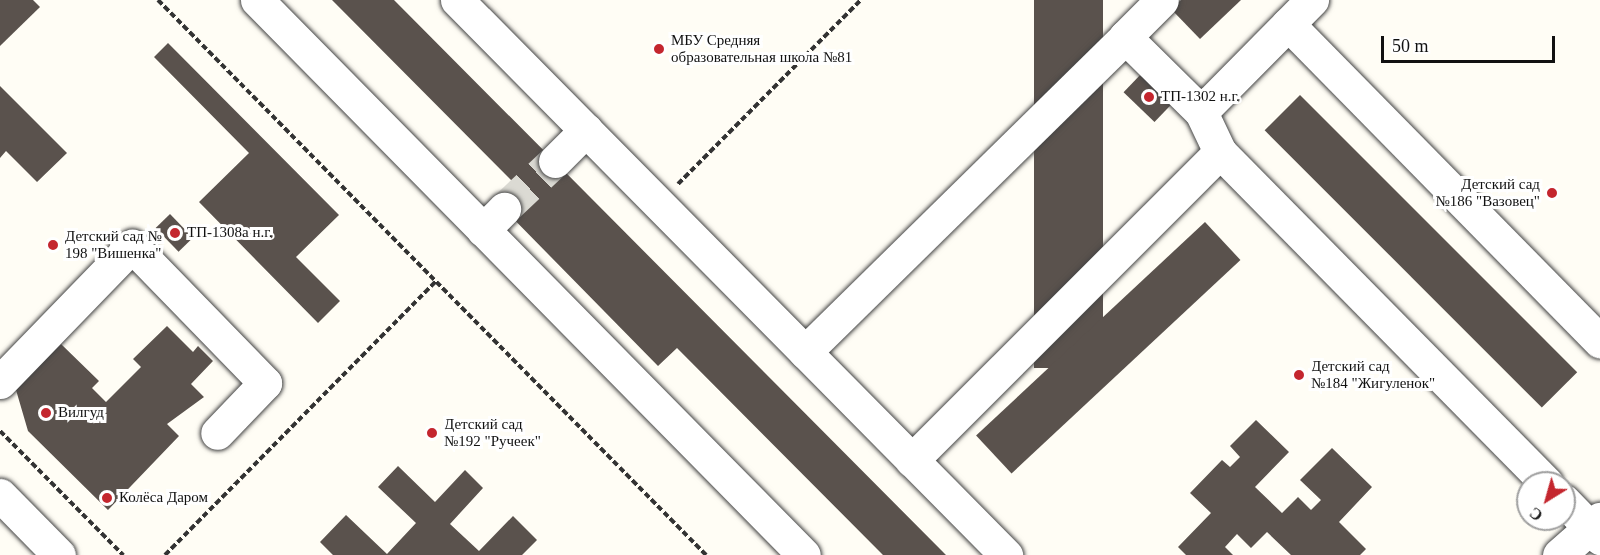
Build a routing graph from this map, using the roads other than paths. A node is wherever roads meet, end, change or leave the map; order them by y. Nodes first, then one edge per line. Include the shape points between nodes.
1 (257, 0) edge
2 (457, 0) edge
3 (1162, 0) edge
4 (1312, 0) edge
5 (1288, 24) junction
6 (1125, 37) junction
7 (1201, 112) junction
8 (586, 130) junction
9 (1220, 152) junction
10 (555, 161) tunnel mouth
11 (1600, 342) edge
12 (805, 352) junction
13 (0, 382) edge
14 (217, 433) dead end
15 (912, 460) junction
16 (1534, 471) edge
17 (0, 495) edge
18 (1576, 511) edge
19 (1596, 527) edge
20 (59, 555) edge
21 (804, 555) edge
22 (1006, 555) edge
23 (1559, 555) edge

1 - 21 street via 494,219
2 - 8 street
3 - 6 street
4 - 5 street
5 - 7 street
5 - 11 street
6 - 7 street
6 - 12 street
7 - 9 street
8 - 10 street
8 - 12 street
9 - 15 street
9 - 16 street
12 - 15 street
13 - 14 street via 132,246 265,383
15 - 22 street
17 - 20 street
18 - 19 street
19 - 23 street

